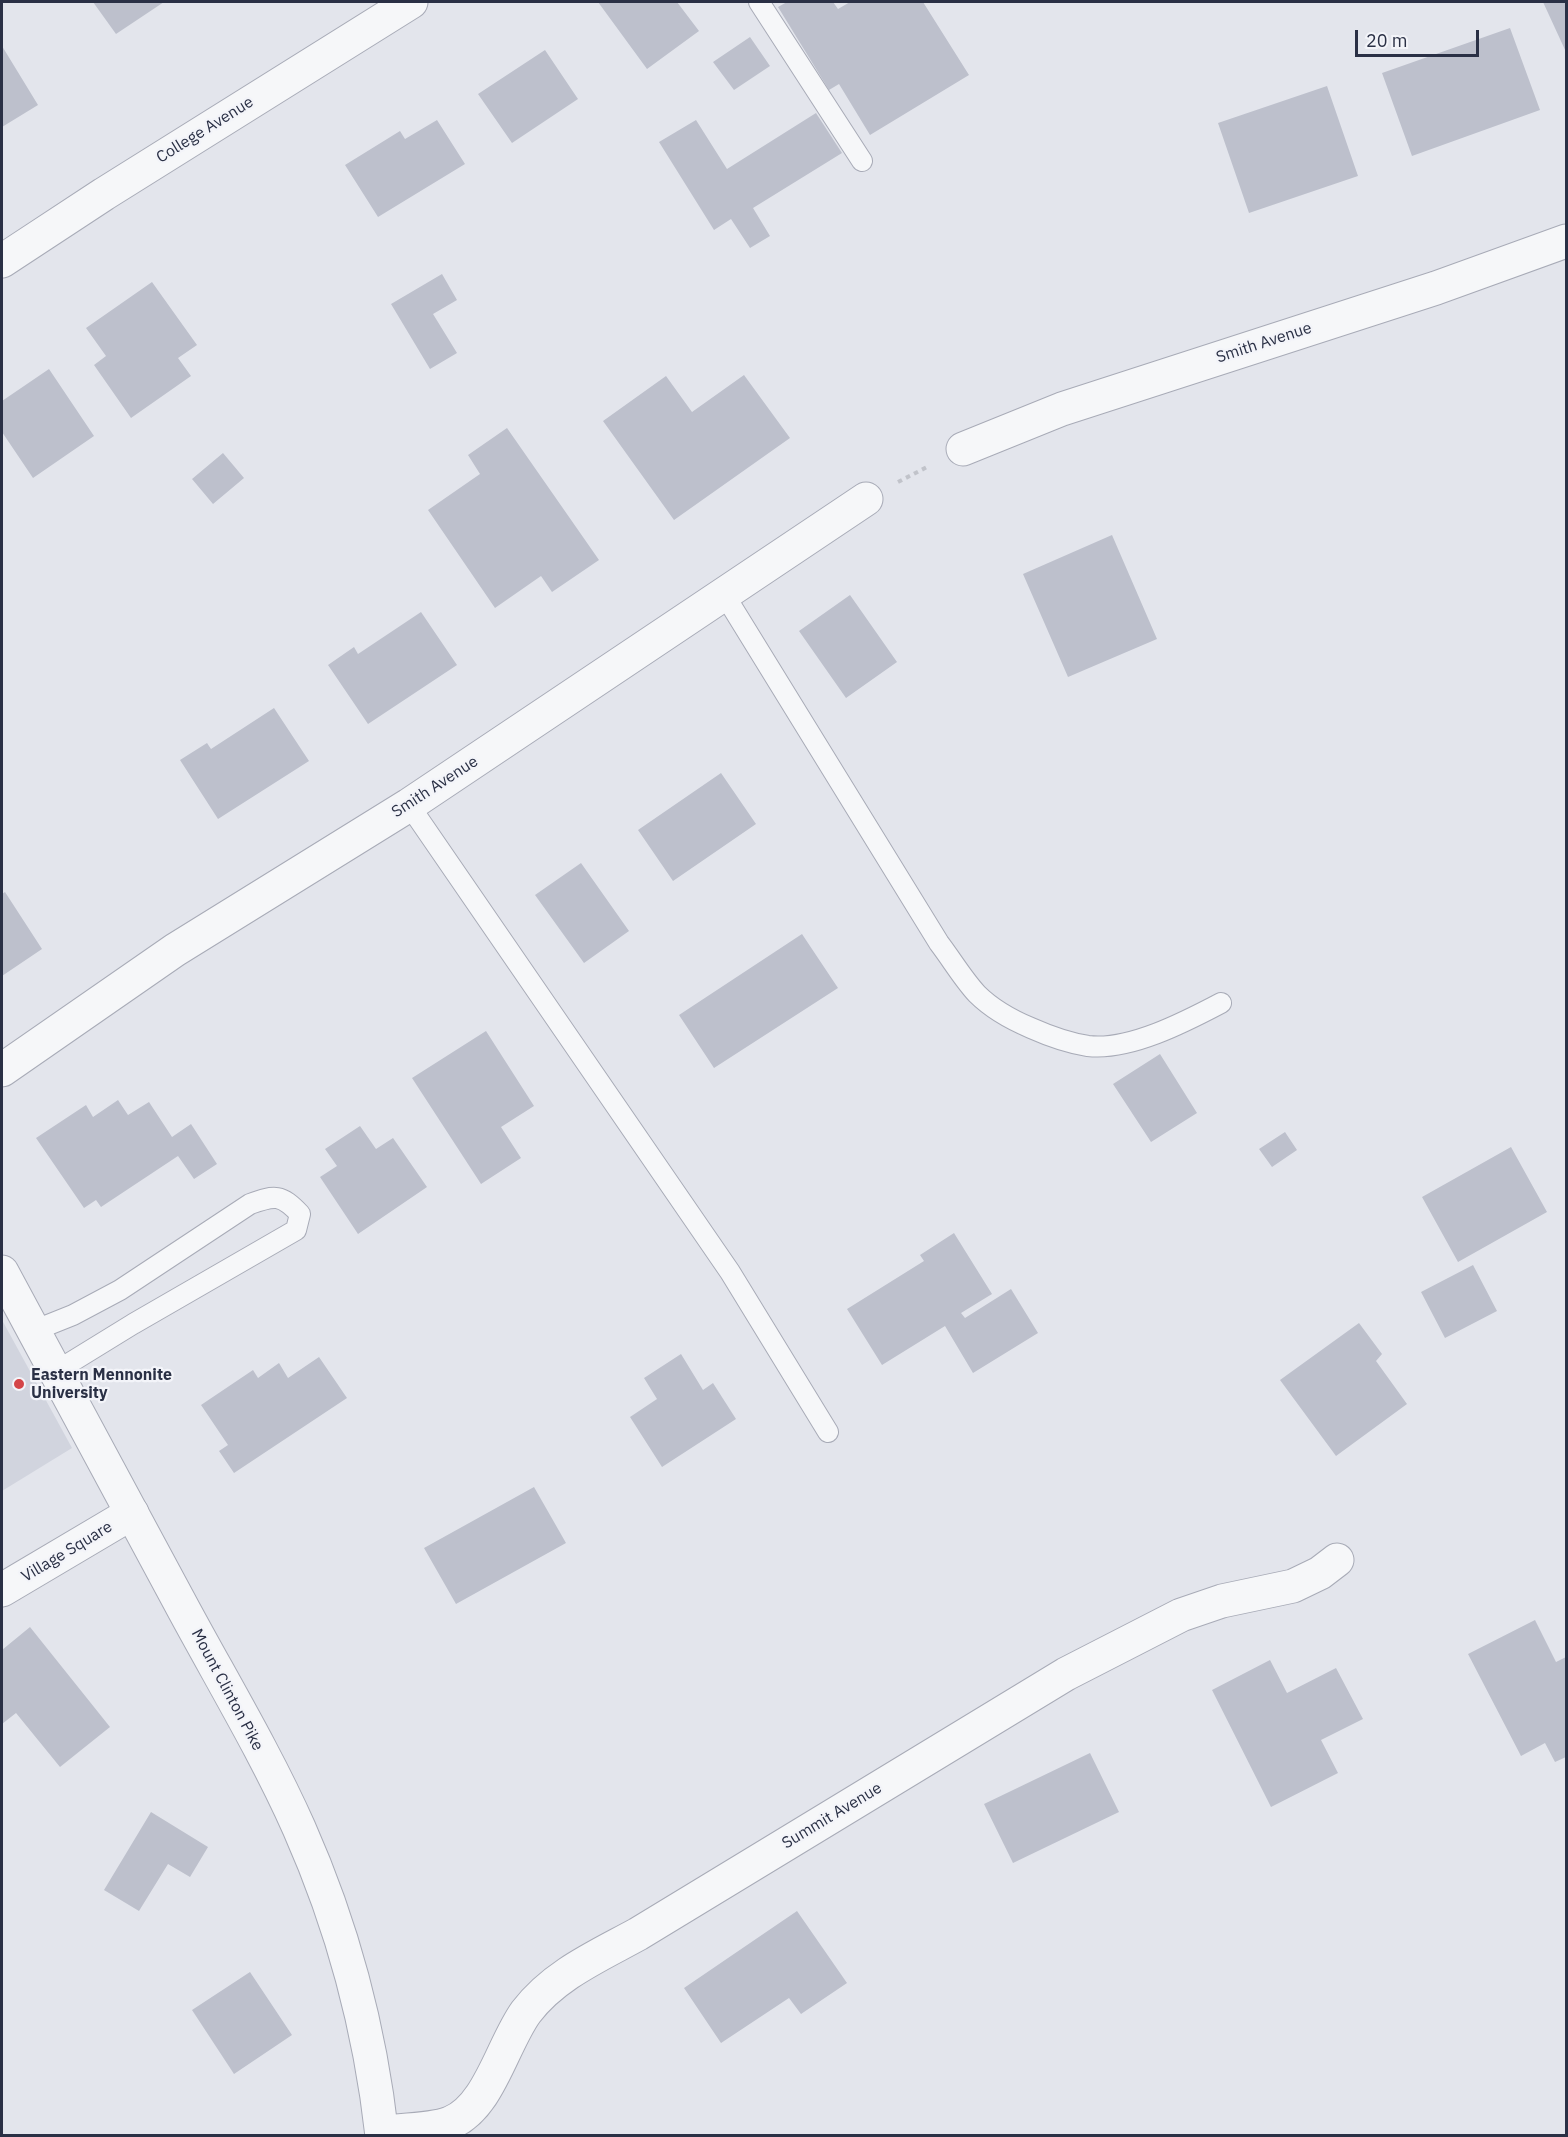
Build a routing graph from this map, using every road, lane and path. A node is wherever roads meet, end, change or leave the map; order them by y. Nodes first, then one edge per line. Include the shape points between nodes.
1 (411, 2) edge
2 (759, 2) edge
3 (862, 161) dead end
4 (1566, 241) edge
5 (2, 261) edge
6 (963, 449) joint
7 (866, 499) joint
8 (724, 594) junction
9 (409, 805) junction
10 (1221, 1004) dead end
11 (2, 1070) edge
12 (2, 1272) edge
13 (33, 1331) junction
14 (55, 1372) junction
15 (828, 1432) dead end
16 (132, 1513) junction
17 (1337, 1560) dead end
18 (2, 1590) edge
19 (379, 2134) edge

1 - 5 street, College Avenue
2 - 3 lane
4 - 6 street, Smith Avenue via 1436,288 1062,409
6 - 7 path
7 - 8 street, Smith Avenue
8 - 9 street, Smith Avenue
8 - 10 lane via 939,943 969,985 994,1009 1046,1035 1096,1046 1162,1031
9 - 11 street, Smith Avenue via 175,950
9 - 15 lane via 730,1272
12 - 13 street, Mount Clinton Pike
13 - 14 street, Mount Clinton Pike
13 - 14 lane via 120,1290 249,1204 271,1197 289,1203 300,1214 296,1230 274,1245
14 - 16 street, Mount Clinton Pike
16 - 18 street, Village Square
16 - 19 street, Mount Clinton Pike via 282,1792 306,1845 359,2000 375,2081
17 - 19 street, Summit Avenue via 1320,1574 1293,1586 1222,1601 1181,1615 1066,1674 554,1983 525,2013 479,2100 463,2116 447,2124

